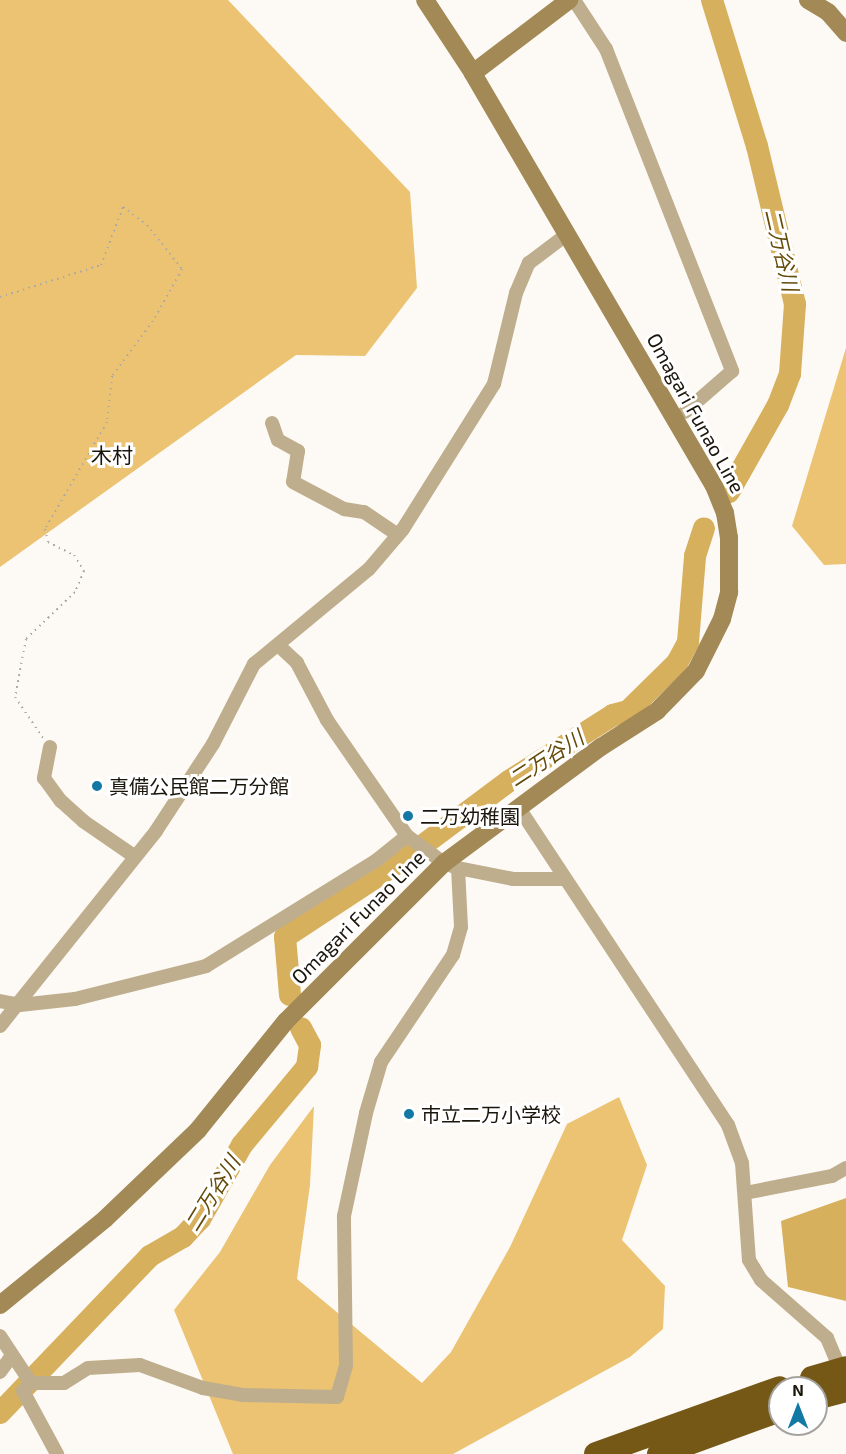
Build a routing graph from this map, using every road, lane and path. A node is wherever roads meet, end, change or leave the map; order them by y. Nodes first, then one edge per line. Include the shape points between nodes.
1 (425, 0) edge
2 (569, 0) edge
3 (574, 0) edge
4 (808, 0) edge
5 (846, 33) edge
6 (473, 74) junction
7 (566, 235) junction
8 (0, 297) edge
9 (685, 412) dead end
10 (272, 423) dead end
11 (398, 535) junction
12 (278, 645) junction
13 (50, 747) joint
14 (519, 808) junction
15 (407, 836) junction
16 (134, 855) junction
17 (451, 865) junction
18 (564, 879) junction
19 (0, 1001) edge
20 (20, 1005) junction
21 (0, 1026) edge
22 (846, 1168) edge
23 (745, 1193) junction
24 (0, 1305) edge
25 (0, 1336) edge
26 (11, 1357) junction
27 (846, 1368) edge
28 (0, 1372) edge
29 (828, 1381) edge
30 (31, 1383) junction
31 (846, 1383) edge
32 (846, 1390) edge
33 (828, 1391) edge
34 (768, 1392) edge
35 (768, 1414) edge
36 (57, 1454) edge
37 (596, 1454) edge
38 (659, 1454) edge

1 - 6 main road, Omagari Funao Line
2 - 6 main road
3 - 9 street via 606,49 732,371
4 - 5 main road via 828,12
6 - 7 main road, Omagari Funao Line
7 - 11 street via 529,263 516,293 494,384
7 - 14 main road, Omagari Funao Line via 714,486 725,513 729,538 729,592 711,644 696,671 677,691 657,711
8 - 13 path via 101,265 123,207 147,225 182,269 153,321 112,376 107,422 45,529 48,542 74,555 84,571 75,592 26,639 15,697
10 - 11 street via 278,440 298,451 293,482 344,509 364,512
11 - 12 street via 369,569
12 - 15 street via 297,663 327,720
12 - 16 street via 254,664 213,744 156,831
13 - 16 street via 44,778 61,801
14 - 17 main road, Omagari Funao Line
14 - 18 street
15 - 17 street
15 - 20 street via 377,860 206,966 75,999
16 - 20 street
17 - 18 street via 513,879
17 - 24 main road, Omagari Funao Line via 286,1021 198,1130 105,1219
17 - 30 street via 461,927 453,955 381,1062 344,1215 346,1365 337,1396 242,1395 203,1388 140,1365 88,1368 64,1383
18 - 23 street via 728,1125 742,1163
19 - 20 street
20 - 21 street
22 - 23 street via 832,1176
23 - 31 street via 749,1260 761,1280 827,1338
25 - 26 street
26 - 28 street
26 - 30 street
27 - 29 highway, bridge
30 - 36 street via 23,1391
32 - 33 highway
34 - 37 highway
35 - 38 highway

